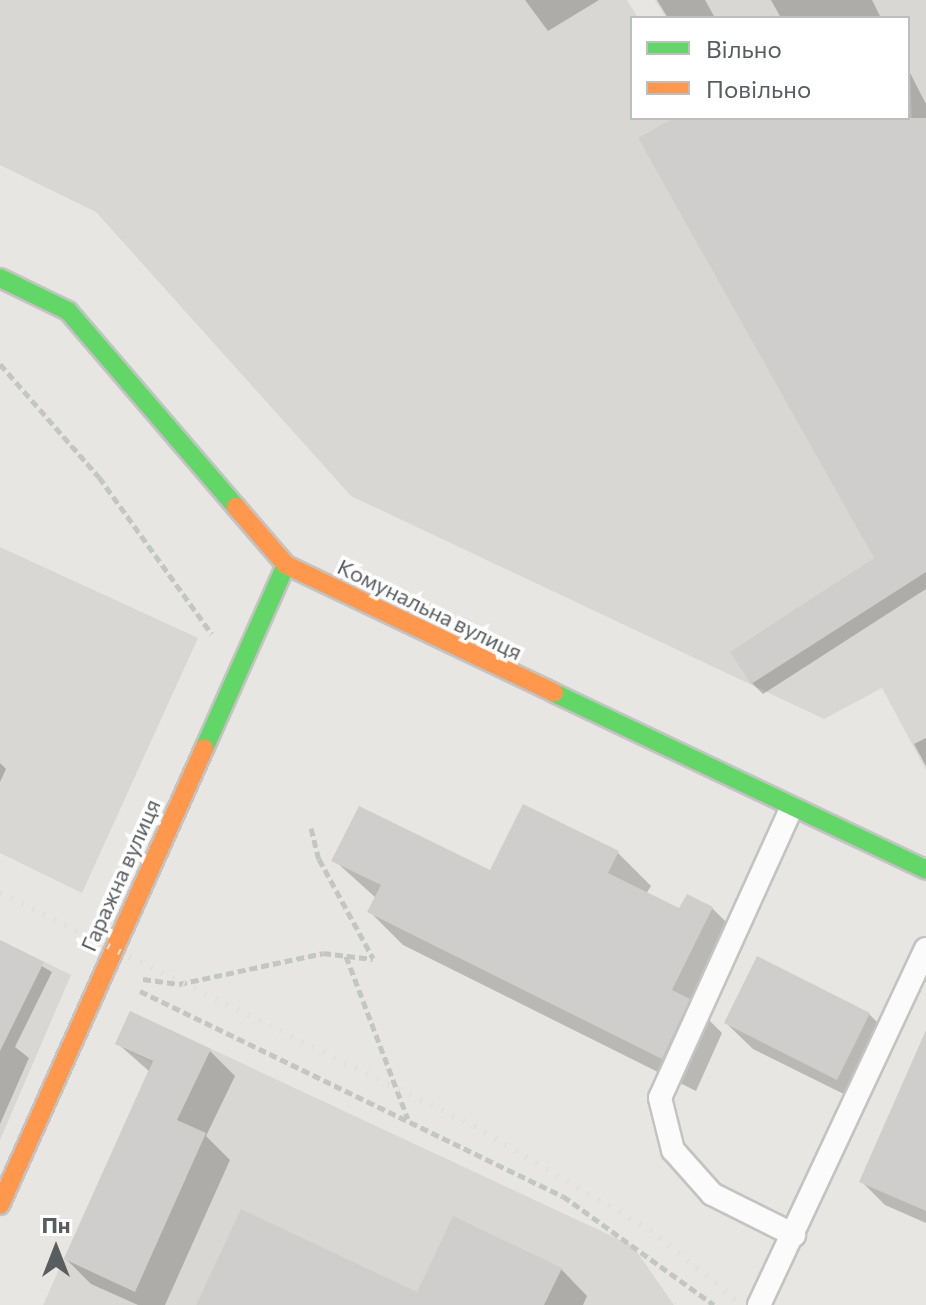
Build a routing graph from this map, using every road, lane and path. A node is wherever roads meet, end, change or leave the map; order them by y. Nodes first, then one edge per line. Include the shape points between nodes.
1 (0, 278) edge
2 (0, 364) edge
3 (286, 565) junction
4 (239, 671) junction
5 (791, 809) junction
6 (311, 828) dead end
7 (926, 870) edge
8 (926, 949) edge
9 (346, 956) junction
10 (103, 973) junction
11 (409, 1120) junction
12 (0, 1205) edge
13 (794, 1235) junction
14 (714, 1305) edge
15 (759, 1305) edge

1 - 3 street, Комунальна вулиця via 68,311
2 - 4 path via 99,477
3 - 4 street, Гаражна вулиця
3 - 5 street, Комунальна вулиця
4 - 10 street, Гаражна вулиця
5 - 7 street, Комунальна вулиця
5 - 13 lane via 660,1098 673,1150 712,1194
6 - 9 path via 319,859 373,959
8 - 13 lane
9 - 10 path via 323,953 179,984
9 - 11 path
10 - 11 path
10 - 12 street, Гаражна вулиця
11 - 14 path via 563,1196
13 - 15 lane

